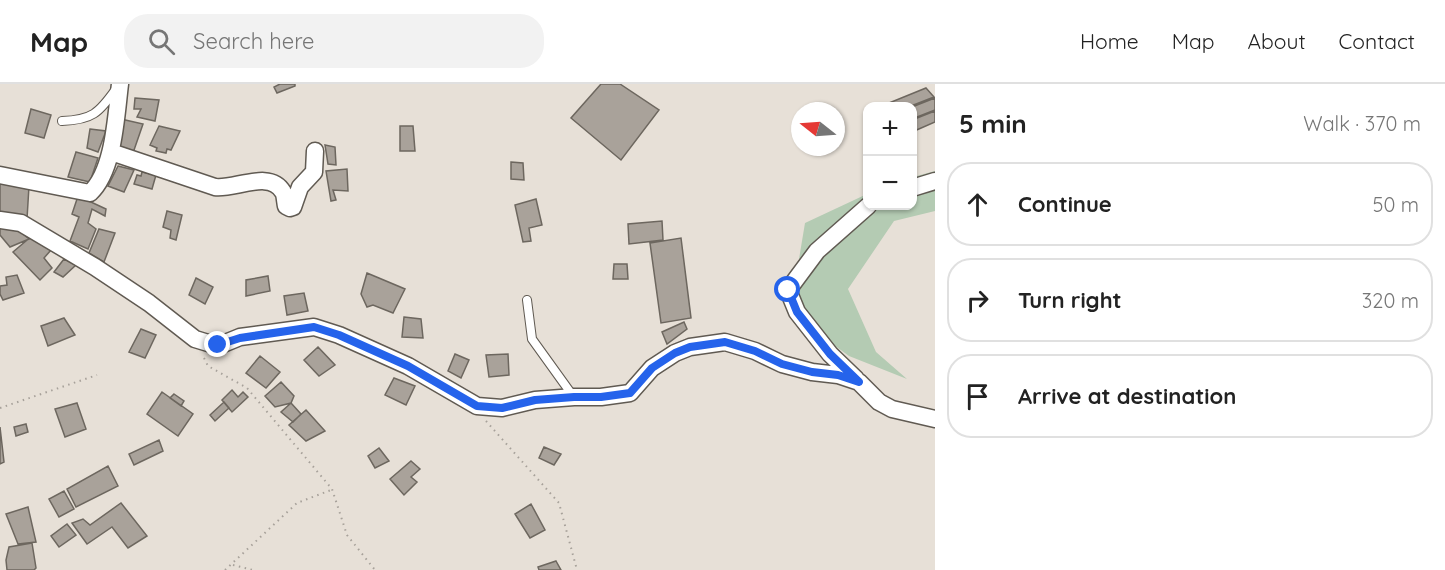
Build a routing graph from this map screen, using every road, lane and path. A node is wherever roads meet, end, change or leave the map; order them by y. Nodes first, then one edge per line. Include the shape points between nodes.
1 (120, 84) edge
2 (62, 121) dead end
3 (315, 151) dead end
4 (111, 152) junction
5 (0, 175) edge
6 (935, 181) edge
7 (917, 186) edge
8 (863, 210) edge
9 (0, 220) edge
10 (527, 300) dead end
11 (195, 339) junction
12 (97, 375) dead end
13 (859, 382) junction
14 (574, 397) junction
15 (477, 406) junction
16 (0, 408) edge
17 (935, 419) edge
18 (332, 489) junction
19 (233, 565) junction
20 (225, 570) edge
21 (253, 570) edge
22 (375, 570) edge
23 (577, 570) edge

1 - 2 lane via 93,116
1 - 4 street
3 - 4 street via 314,172 300,187 290,208 283,192 267,182 259,180 225,189
4 - 5 street via 97,187 90,193
6 - 7 street
8 - 13 street via 817,251 788,290 797,312 830,354
9 - 11 street via 21,223 95,267
10 - 14 lane via 532,339
11 - 15 street via 218,345 314,327 408,366
11 - 18 path via 208,366 248,388
12 - 16 path
13 - 14 street via 782,364 725,342 675,353 652,368 630,393
13 - 17 street via 892,409
14 - 15 street via 502,408
15 - 23 path via 488,426 559,503
18 - 19 path via 297,503
18 - 22 path via 347,535
19 - 20 path
19 - 21 path

